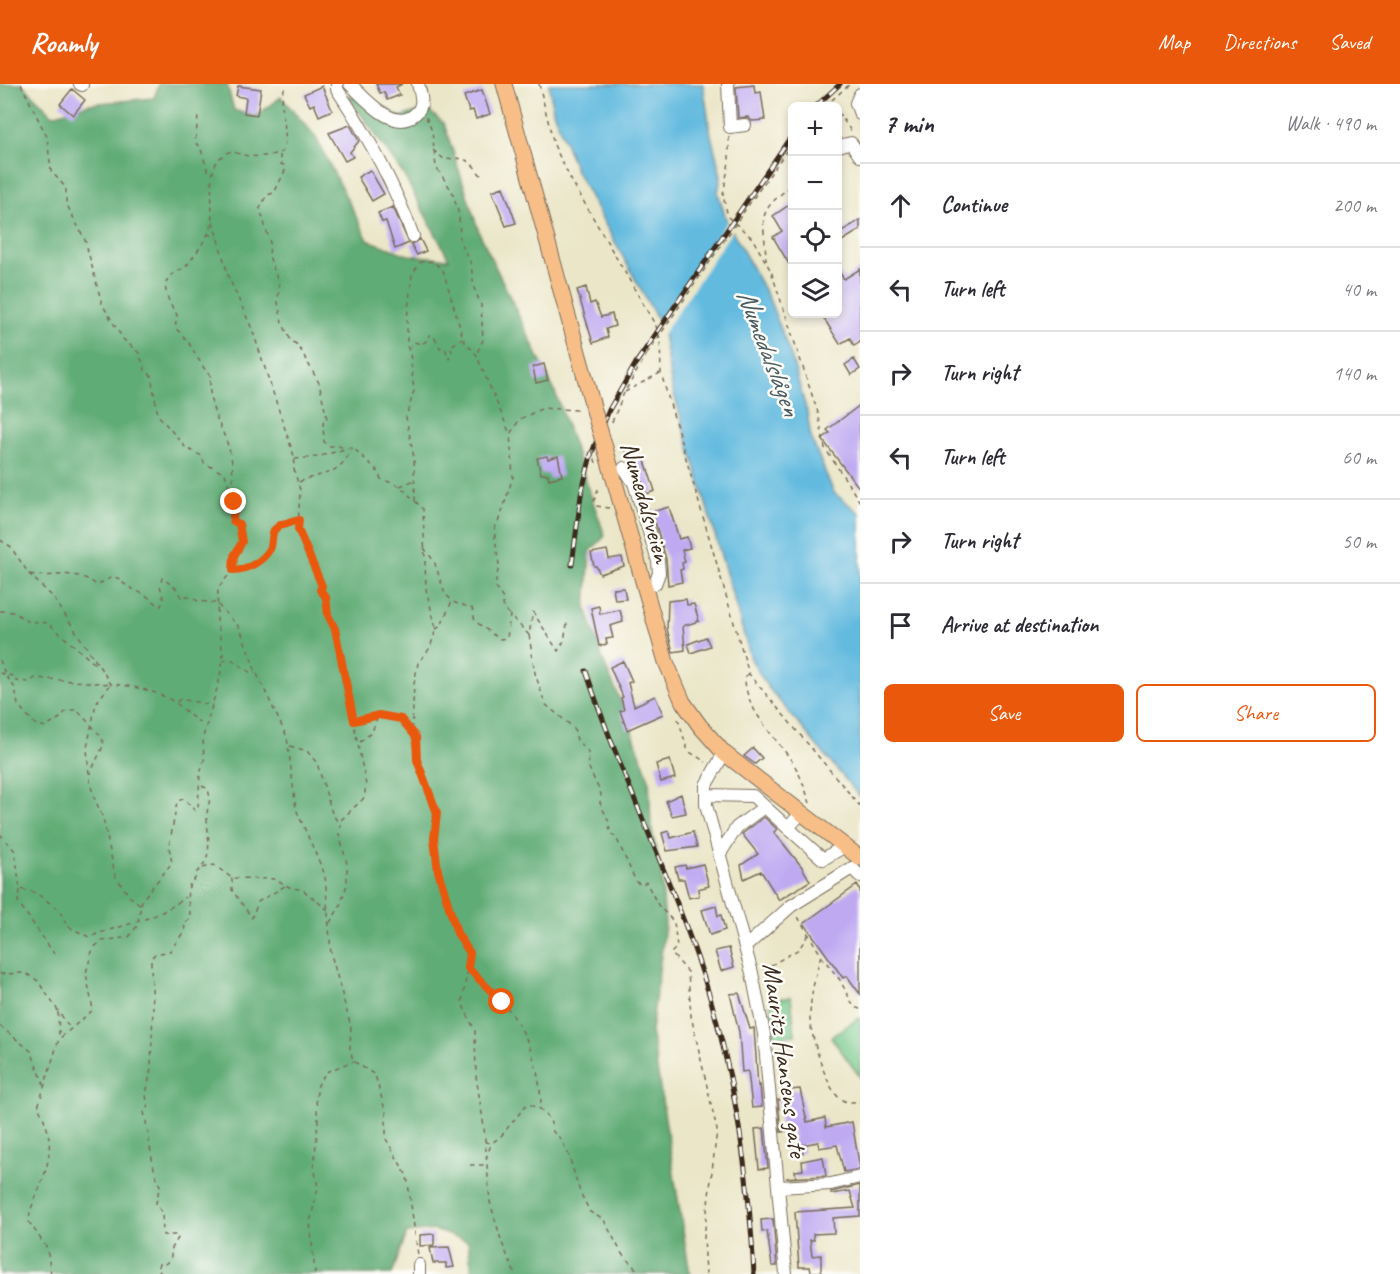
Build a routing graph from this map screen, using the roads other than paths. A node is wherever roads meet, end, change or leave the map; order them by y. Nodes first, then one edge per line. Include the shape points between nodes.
1 (337, 84) edge
2 (350, 84) edge
3 (418, 84) edge
4 (504, 84) edge
5 (728, 84) edge
6 (860, 94) edge
7 (860, 114) edge
8 (746, 125) dead end
9 (842, 145) edge
10 (860, 156) edge
11 (413, 236) dead end
12 (624, 468) dead end
13 (645, 587) junction
14 (724, 753) junction
15 (706, 795) junction
16 (764, 807) junction
17 (803, 807) junction
18 (788, 828) junction
19 (845, 846) junction
20 (719, 855) junction
21 (860, 858) edge
22 (860, 876) edge
23 (745, 947) junction
24 (860, 1178) edge
25 (779, 1187) junction
26 (786, 1274) edge

1 - 11 street via 397,191
2 - 3 street via 381,113 396,120 409,119 421,106
4 - 13 main road, Numedalsveien, bridge via 597,421 598,447
5 - 8 street via 730,127
6 - 7 street via 856,103
9 - 10 street via 850,143
12 - 13 street via 637,493 658,561 655,584
13 - 14 main road, Numedalsveien via 678,692
14 - 15 street, Mauritz Hansens gate via 706,785
14 - 17 main road, Numedalsveien
15 - 16 street via 753,796
15 - 20 street, Mauritz Hansens gate
16 - 18 street
16 - 20 street via 737,827
17 - 18 street
17 - 19 main road, Numedalsveien
18 - 19 street via 823,859
19 - 21 main road, Numedalsveien
20 - 23 street, Mauritz Hansens gate
22 - 23 street via 852,868 791,906
23 - 25 street, Mauritz Hansens gate via 764,1034
24 - 25 street
25 - 26 street, Mauritz Hansens gate

